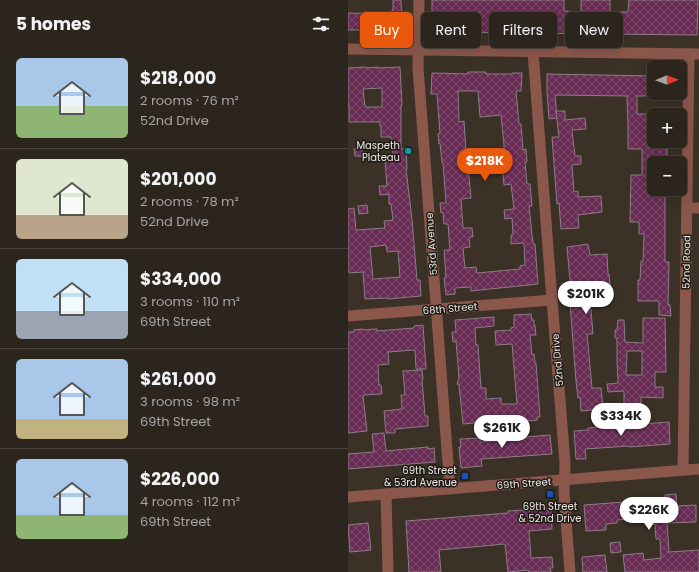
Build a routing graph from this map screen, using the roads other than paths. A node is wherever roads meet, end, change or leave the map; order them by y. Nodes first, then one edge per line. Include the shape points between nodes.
1 (419, 0) edge
2 (348, 49) edge
3 (418, 50) junction
4 (533, 52) junction
5 (694, 54) edge
6 (687, 208) junction
7 (699, 208) edge
8 (552, 300) junction
9 (436, 309) junction
10 (348, 316) edge
11 (699, 469) edge
12 (684, 470) junction
13 (565, 480) junction
14 (450, 489) junction
15 (386, 494) junction
16 (348, 497) edge
17 (388, 572) edge
18 (570, 572) edge

1 - 3 street, 53rd Avenue
2 - 3 street
3 - 4 street
3 - 9 street, 53rd Avenue
4 - 5 street
4 - 8 street, 52nd Drive
5 - 6 street, 52nd Road
6 - 7 street
6 - 12 street, 52nd Road
8 - 9 street, 68th Street
8 - 13 street, 52nd Drive via 566,463
9 - 10 street, 68th Street
9 - 14 street, 53rd Avenue
11 - 12 street, 69th Street
12 - 13 street, 69th Street
13 - 14 street, 69th Street
13 - 18 street, 52nd Drive
14 - 15 street, 69th Street
15 - 16 street, 69th Street
15 - 17 street

